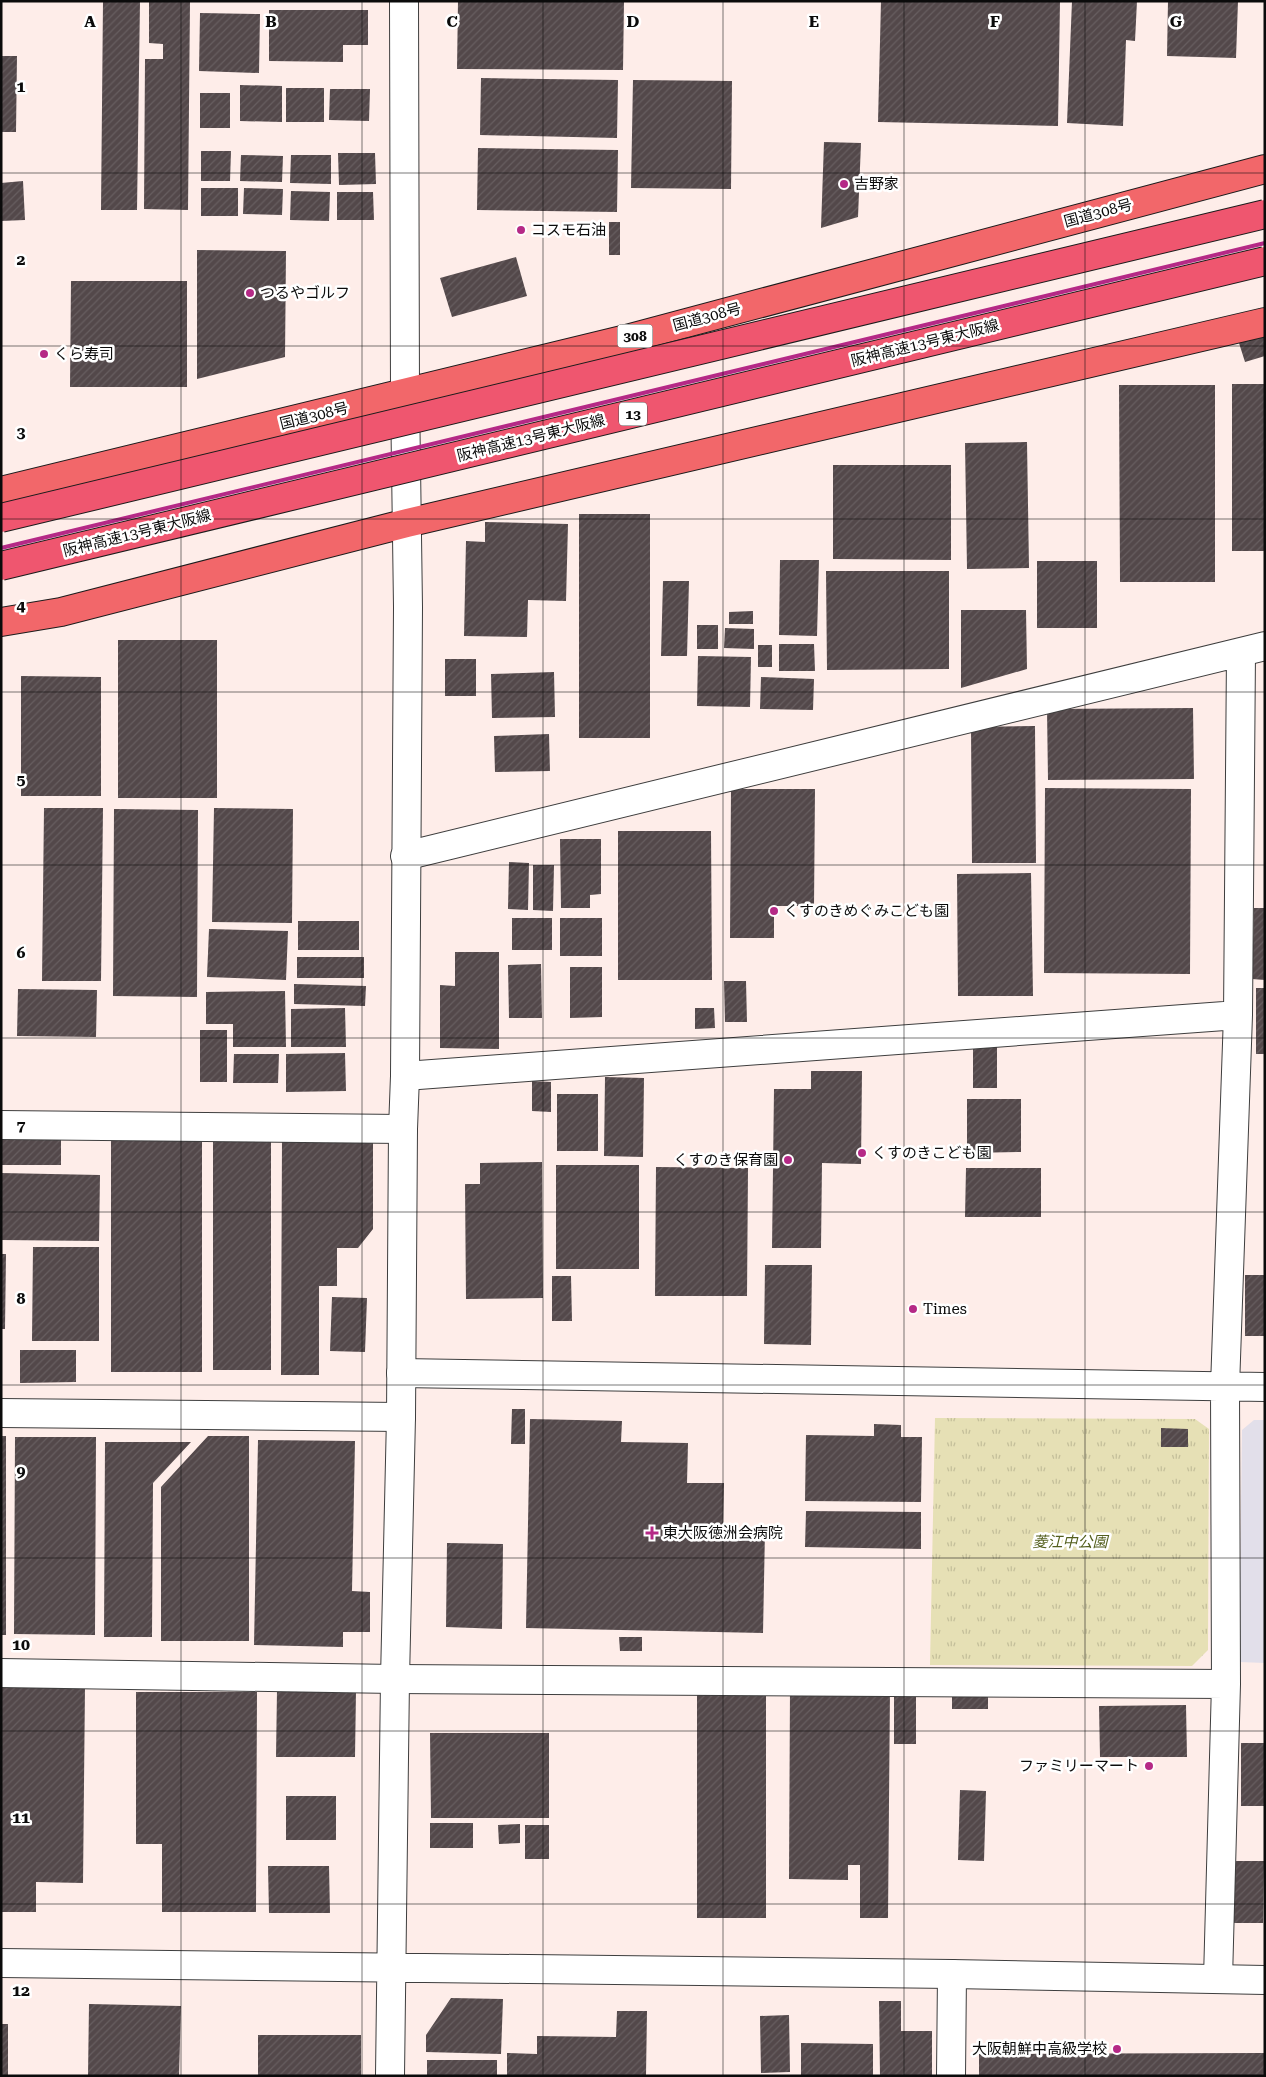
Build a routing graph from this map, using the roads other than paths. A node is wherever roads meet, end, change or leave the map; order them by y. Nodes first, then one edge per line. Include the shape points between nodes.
1 (404, 1) edge
2 (1265, 169) edge
3 (1265, 214) edge
4 (1265, 261) edge
5 (1265, 322) edge
6 (405, 394) junction
7 (1, 491) edge
8 (1, 518) edge
9 (407, 523) junction
10 (1, 566) edge
11 (1, 622) edge
12 (1253, 650) edge
13 (405, 856) junction
14 (1238, 1015) junction
15 (405, 1076) junction
16 (1, 1125) edge
17 (402, 1129) junction
18 (401, 1374) junction
19 (1225, 1387) junction
20 (1265, 1387) edge
21 (1, 1413) edge
22 (401, 1417) junction
23 (1, 1674) edge
24 (395, 1679) junction
25 (1226, 1684) junction
26 (1, 1963) edge
27 (392, 1968) junction
28 (952, 1974) junction
29 (1218, 1979) junction
30 (1265, 1980) edge
31 (390, 2076) edge
32 (951, 2076) edge

1 - 6 street
2 - 6 highway, 国道308号 / 308 via 649,333
3 - 8 highway, bridge
4 - 10 highway, 阪神高速13号東大阪線 / 13, bridge
5 - 9 highway
6 - 7 highway, 国道308号 / 308
6 - 9 street
9 - 11 highway via 61,612
9 - 13 street
12 - 13 street
12 - 14 street
13 - 15 street
14 - 15 street
14 - 19 street
15 - 17 street
16 - 17 street
17 - 18 street
18 - 19 street
18 - 22 street
19 - 20 street
19 - 25 street
21 - 22 street
22 - 24 street
23 - 24 street
24 - 25 street
24 - 27 street
25 - 29 street
26 - 27 street
27 - 28 street
27 - 31 street
28 - 29 street
28 - 32 street
29 - 30 street

